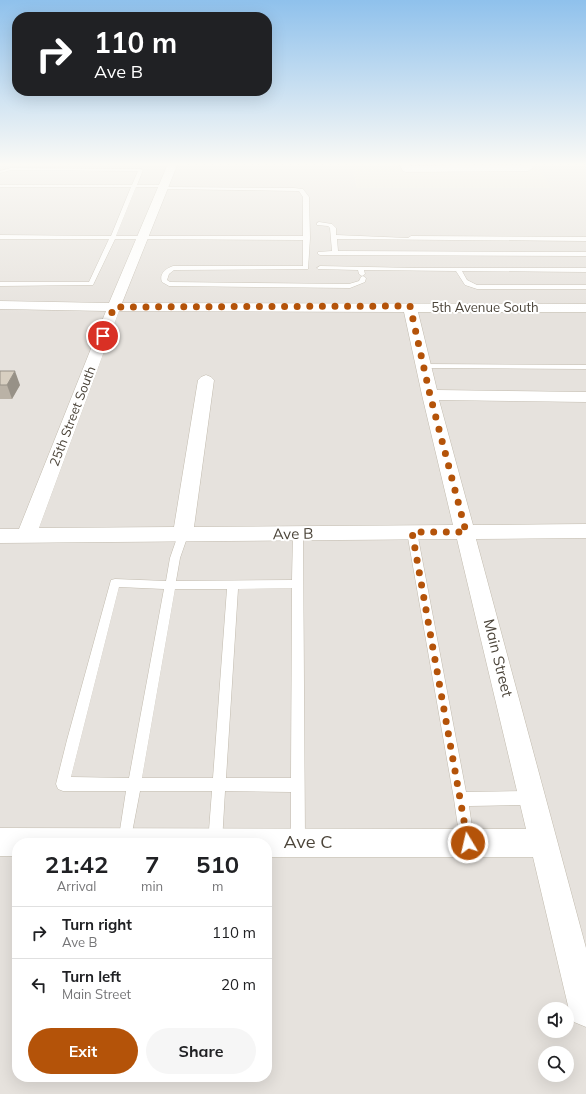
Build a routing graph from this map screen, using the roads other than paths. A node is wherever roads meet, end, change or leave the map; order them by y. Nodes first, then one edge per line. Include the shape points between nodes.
1 (123, 214) edge
2 (152, 214) edge
3 (306, 214) edge
4 (307, 223) junction
5 (0, 237) edge
6 (114, 237) junction
7 (142, 237) junction
8 (307, 238) junction
9 (334, 238) junction
10 (586, 239) edge
11 (335, 252) junction
12 (307, 253) junction
13 (586, 254) edge
14 (306, 268) junction
15 (361, 268) junction
16 (458, 269) junction
17 (586, 270) edge
18 (0, 284) edge
19 (586, 287) edge
20 (0, 305) edge
21 (410, 306) junction
22 (114, 307) junction
23 (586, 308) edge
24 (425, 366) junction
25 (586, 367) edge
26 (206, 380) dead end
27 (430, 395) junction
28 (586, 397) edge
29 (586, 531) edge
30 (412, 532) junction
31 (466, 532) junction
32 (298, 534) junction
33 (183, 535) junction
34 (0, 536) edge
35 (26, 536) junction
36 (297, 584) junction
37 (170, 585) junction
38 (233, 585) junction
39 (134, 785) junction
40 (219, 785) junction
41 (298, 785) junction
42 (533, 798) junction
43 (461, 799) junction
44 (125, 838) edge
45 (214, 838) edge
46 (0, 842) edge
47 (12, 842) edge
48 (272, 842) edge
49 (298, 842) junction
50 (468, 843) junction
51 (544, 843) junction
52 (586, 1010) edge

1 - 6 lane
2 - 7 street, 25th Street South
3 - 4 lane
4 - 8 lane
4 - 9 lane via 330,225
5 - 6 lane
6 - 7 lane
6 - 18 lane via 91,284
7 - 8 lane
7 - 22 street, 25th Street South
8 - 12 lane
9 - 10 lane
9 - 11 lane
11 - 12 lane
11 - 13 lane
12 - 14 lane
14 - 15 lane
14 - 15 lane via 180,267 167,271 164,281 178,285 350,286 362,282
15 - 16 lane
16 - 17 lane
16 - 19 lane via 464,282 477,287
20 - 22 street, 5th Avenue South
21 - 22 street, 5th Avenue South
21 - 23 street, 5th Avenue South
21 - 24 street, Main Street
22 - 35 street, 25th Street South
24 - 25 lane
24 - 27 street, Main Street
26 - 33 street
27 - 28 street
27 - 31 street, Main Street
29 - 31 street, Ave B
30 - 31 street, Ave B
30 - 32 street, Ave B
30 - 43 lane
31 - 42 street, Main Street
32 - 33 street, Ave B
32 - 36 lane
33 - 35 street, Ave B
33 - 37 lane
34 - 35 street, Ave B
36 - 38 lane
36 - 41 lane
37 - 38 lane
37 - 39 lane
37 - 39 lane via 115,583 63,784
38 - 40 lane
39 - 40 lane
39 - 44 lane
40 - 41 lane
40 - 45 lane
41 - 49 lane
42 - 43 lane
42 - 51 street, Main Street
43 - 50 lane
46 - 47 street, Ave C
48 - 49 street, Ave C
49 - 50 street, Ave C
50 - 51 street, Ave C
51 - 52 street, Main Street

